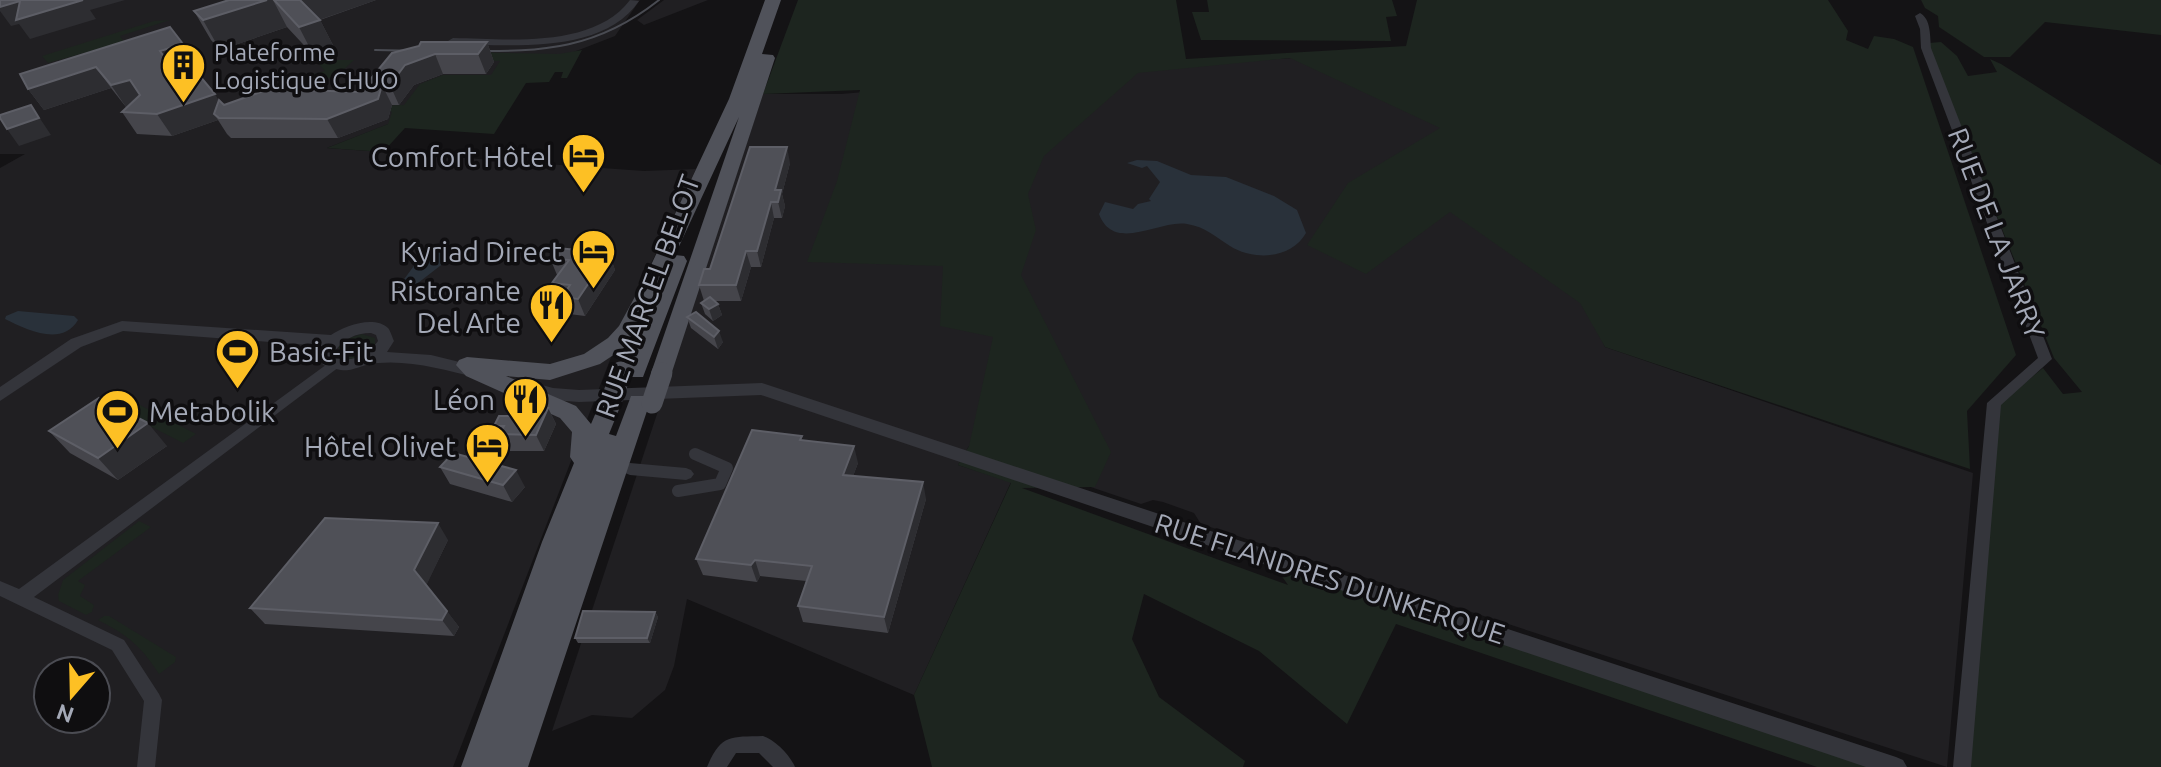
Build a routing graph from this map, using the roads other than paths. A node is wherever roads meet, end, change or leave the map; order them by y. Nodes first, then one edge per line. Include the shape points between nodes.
1 (634, 0) edge
2 (773, 0) edge
3 (785, 0) edge
4 (1920, 16) dead end
5 (453, 41) edge
6 (738, 99) junction
7 (654, 280) junction
8 (333, 341) junction
9 (378, 352) junction
10 (334, 364) junction
11 (471, 368) junction
12 (642, 373) junction
13 (0, 395) edge
14 (626, 400) junction
15 (695, 454) dead end
16 (630, 469) junction
17 (686, 474) dead end
18 (678, 491) dead end
19 (563, 519) junction
20 (574, 567) junction
21 (0, 588) edge
22 (21, 597) junction
23 (146, 767) edge
24 (475, 767) edge
25 (492, 767) edge
26 (514, 767) edge
27 (526, 767) edge
28 (716, 767) edge
29 (786, 767) edge
30 (1896, 767) edge
31 (1962, 767) edge

1 - 5 street via 624,13 584,35
2 - 6 main road
3 - 12 main road
4 - 31 street, RUE DE LA JARRY via 1926,48 2045,359 1994,403
6 - 7 main road
6 - 12 main road, RUE MARCEL BELOT
7 - 11 main road via 627,330 592,359 550,372
7 - 12 main road
8 - 9 street via 347,332 373,328 386,336
8 - 10 street via 326,352
8 - 13 street via 115,327 76,343
9 - 10 street via 354,364
9 - 11 street
10 - 22 street
11 - 14 street via 562,396
11 - 19 main road via 555,405 579,422 585,448
12 - 14 main road, bridge
12 - 14 main road, bridge
14 - 16 main road
14 - 19 main road
14 - 20 main road, RUE MARCEL BELOT
14 - 30 street, RUE FLANDRES DUNKERQUE via 762,389
15 - 18 street via 727,468 720,484
16 - 17 street
16 - 27 main road
19 - 24 main road
20 - 25 main road
20 - 26 main road
21 - 22 street
22 - 23 street via 118,645 132,663 153,700
28 - 29 street via 731,745 763,744

